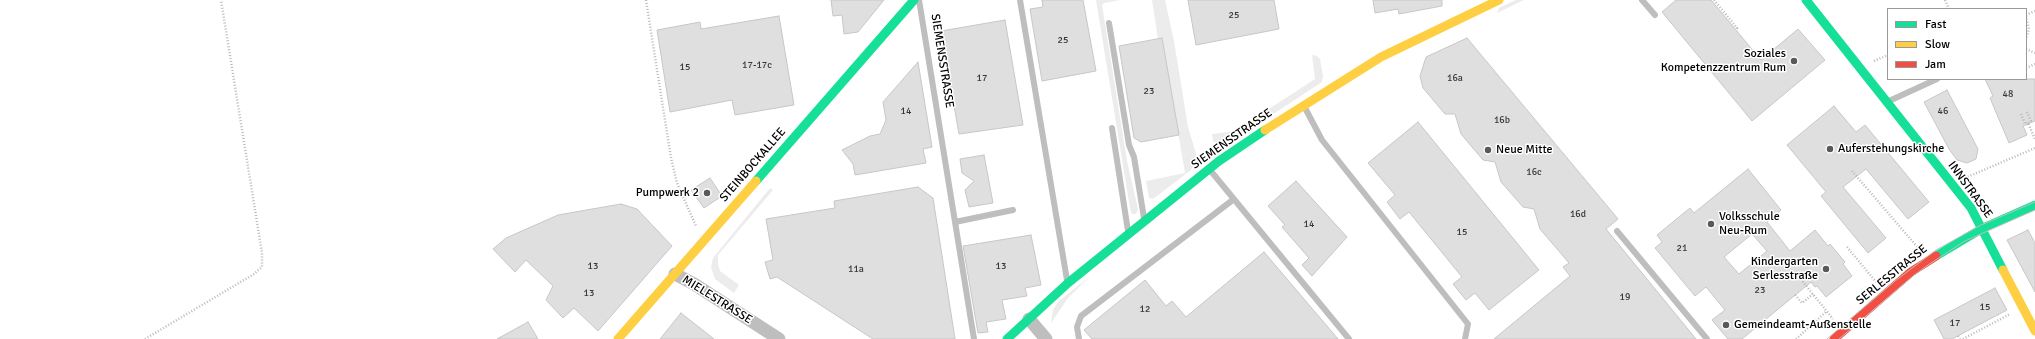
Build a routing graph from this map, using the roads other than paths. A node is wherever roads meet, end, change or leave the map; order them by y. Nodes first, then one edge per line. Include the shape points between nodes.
1 (914, 0) edge
2 (919, 0) edge
3 (1020, 0) edge
4 (1500, 0) edge
5 (1642, 0) edge
6 (1806, 0) edge
7 (907, 4) edge
8 (1655, 15) dead end
9 (1109, 23) dead end
10 (1935, 80) edge
11 (1887, 102) junction
12 (1303, 105) junction
13 (1112, 128) dead end
14 (1209, 168) junction
15 (1234, 199) junction
16 (2035, 205) edge
17 (1013, 210) dead end
18 (1144, 220) junction
19 (955, 222) junction
20 (1983, 228) junction
21 (1617, 231) dead end
22 (1128, 232) junction
23 (675, 274) junction
24 (1068, 283) junction
25 (1029, 319) junction
26 (2035, 332) edge
27 (618, 339) edge
28 (779, 339) edge
29 (974, 339) edge
30 (1007, 339) edge
31 (1046, 339) edge
32 (1079, 339) edge
33 (1349, 339) edge
34 (1465, 339) edge
35 (1706, 339) edge
36 (1834, 339) edge

1 - 7 street, STEINBOCKALLEE
2 - 19 lane, SIEMENSSTRASSE
3 - 24 lane
4 - 12 street, SIEMENSSTRASSE via 1381,58
5 - 8 lane
6 - 11 street, INNSTRASSE
7 - 23 street, STEINBOCKALLEE
9 - 18 lane
10 - 11 lane
11 - 20 street, INNSTRASSE via 1952,183
12 - 14 street, SIEMENSSTRASSE
12 - 34 lane via 1322,140 1468,324
13 - 22 lane
14 - 15 lane
14 - 18 street, SIEMENSSTRASSE
15 - 32 lane via 1081,316 1077,327
15 - 33 lane
16 - 20 street, SERLESSTRASSE
17 - 19 lane
18 - 22 street, SIEMENSSTRASSE
19 - 29 lane, SIEMENSSTRASSE
20 - 26 street, INNSTRASSE
20 - 36 street, SERLESSTRASSE via 1911,272
21 - 35 lane
22 - 24 street, SIEMENSSTRASSE
23 - 27 street, STEINBOCKALLEE
23 - 28 street, MIELESTRASSE
24 - 25 street, SIEMENSSTRASSE
25 - 30 street, SIEMENSSTRASSE
25 - 31 street

